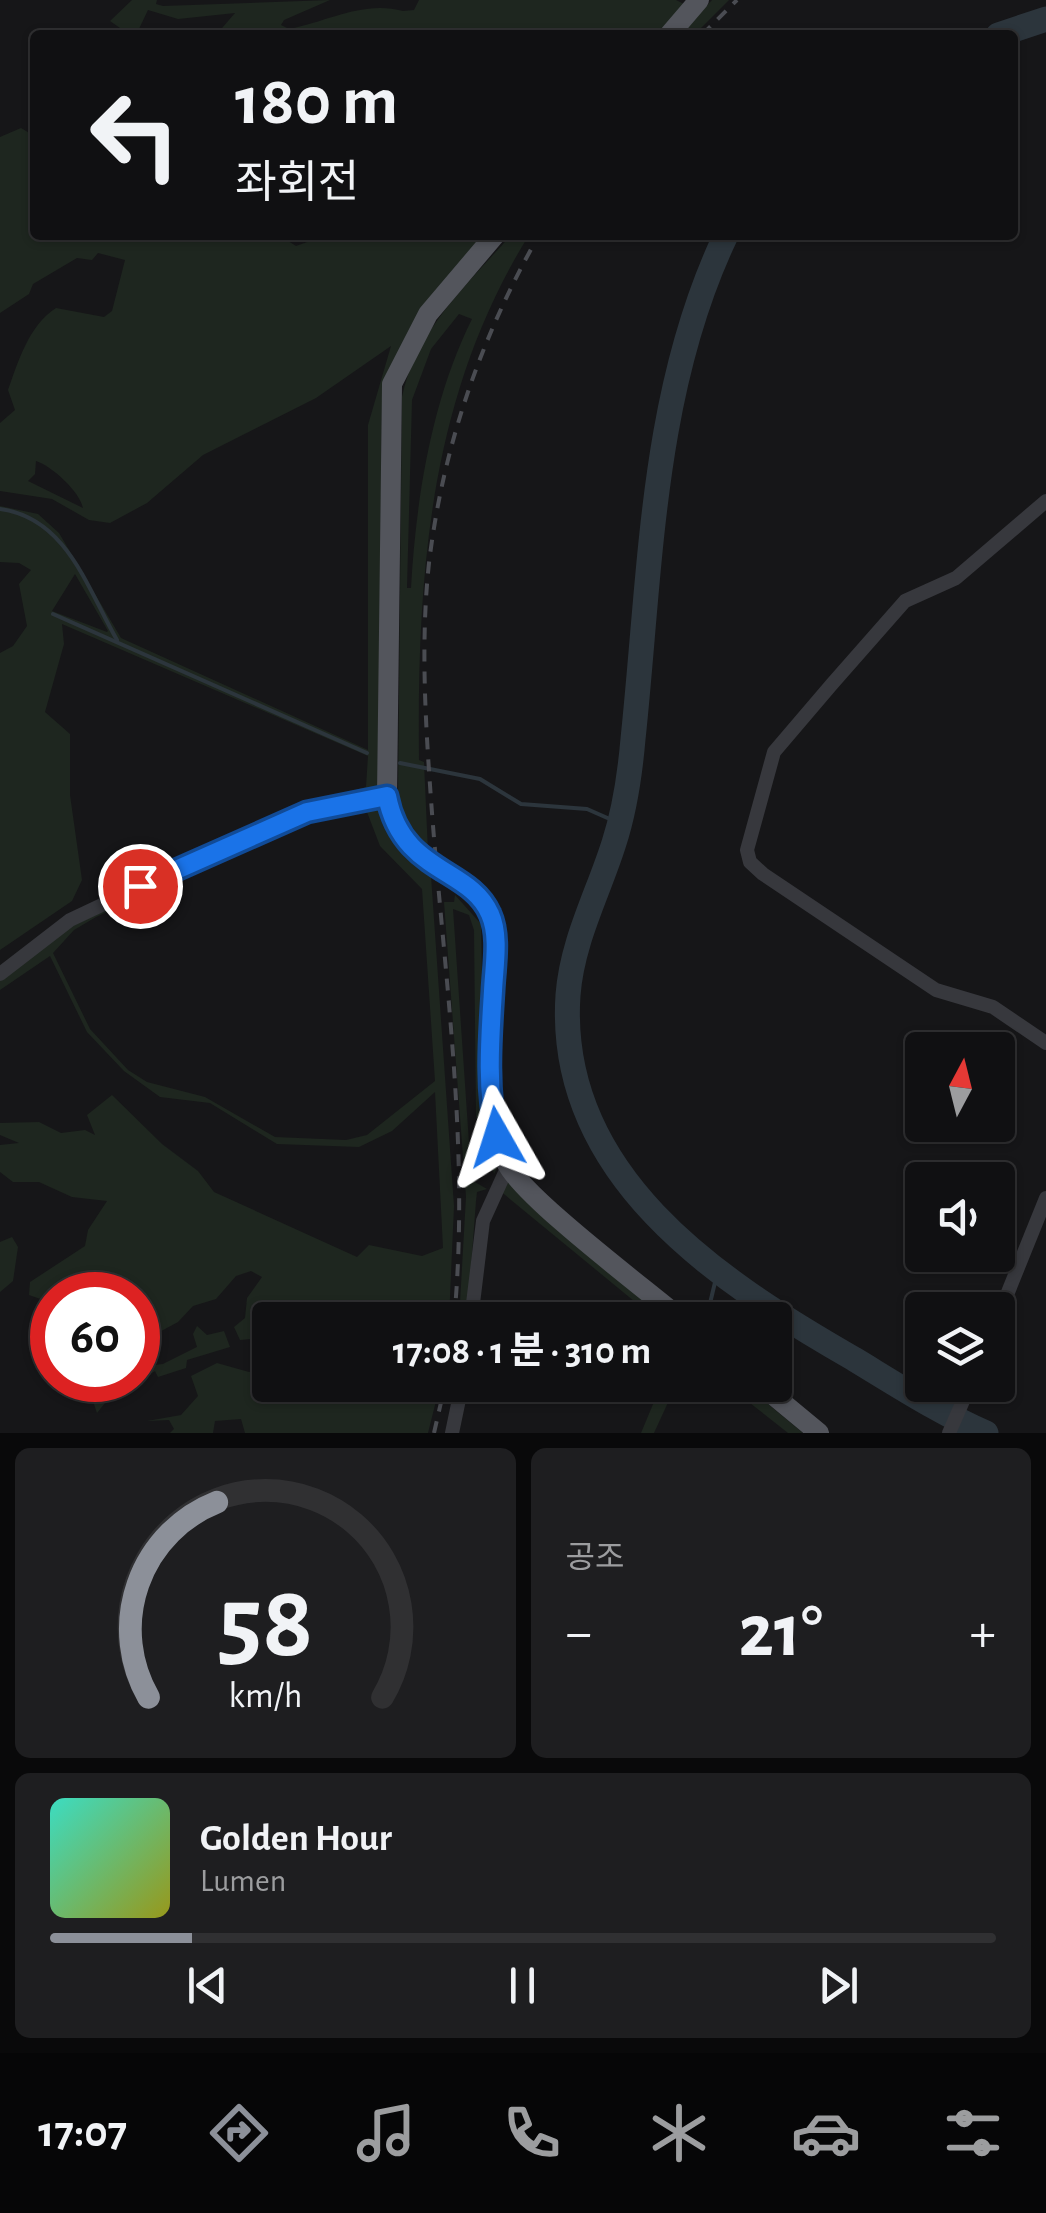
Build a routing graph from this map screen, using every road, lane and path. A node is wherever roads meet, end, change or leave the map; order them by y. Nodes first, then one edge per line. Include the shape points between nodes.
1 (699, 0) edge
2 (673, 30) edge
3 (491, 240) edge
4 (1046, 501) edge
5 (387, 796) junction
6 (0, 974) edge
7 (1046, 1044) edge
8 (508, 1166) junction
9 (1046, 1198) edge
10 (1008, 1292) edge
11 (473, 1302) edge
12 (662, 1302) edge
13 (458, 1402) edge
14 (781, 1402) edge
15 (962, 1402) edge
16 (452, 1433) edge
17 (818, 1433) edge
18 (949, 1433) edge

1 - 2 main road
3 - 5 main road via 428,314 392,384
4 - 7 street via 956,578 905,601 820,698 774,752 747,850 763,874 936,990 993,1007
5 - 6 street via 307,812 248,836 70,920
5 - 8 main road via 407,842 490,913 493,1120
8 - 11 street via 483,1220
8 - 12 main road
9 - 10 street
13 - 16 street
14 - 17 main road
15 - 18 street

